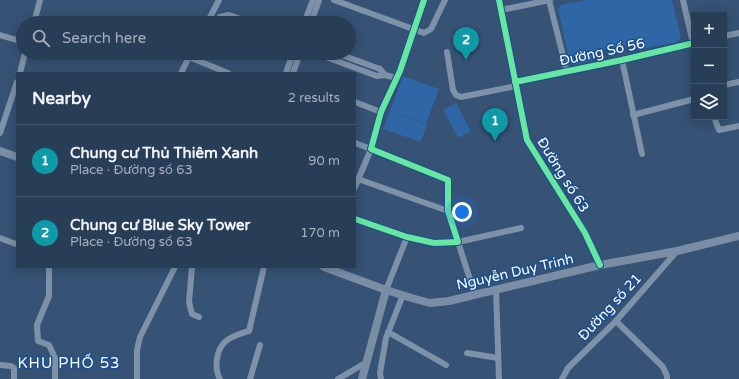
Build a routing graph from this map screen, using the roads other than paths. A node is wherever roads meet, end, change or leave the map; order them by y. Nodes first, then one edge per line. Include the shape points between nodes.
1 (40, 0) edge
2 (219, 0) edge
3 (313, 0) edge
4 (319, 0) edge
5 (334, 0) edge
6 (424, 0) edge
7 (445, 0) edge
8 (499, 0) edge
9 (549, 0) edge
10 (683, 0) edge
11 (501, 10) junction
12 (212, 14) joint
13 (36, 16) edge
14 (217, 16) edge
15 (307, 16) edge
16 (313, 16) edge
17 (414, 29) junction
18 (691, 33) edge
19 (739, 33) edge
20 (0, 35) edge
21 (727, 35) edge
22 (16, 40) edge
23 (691, 46) edge
24 (447, 52) dead end
25 (23, 60) edge
26 (188, 60) edge
27 (201, 60) edge
28 (291, 60) edge
29 (298, 60) edge
30 (333, 60) edge
31 (355, 60) edge
32 (622, 60) junction
33 (20, 72) edge
34 (182, 72) edge
35 (226, 72) edge
36 (286, 72) edge
37 (293, 72) edge
38 (567, 72) junction
39 (385, 75) junction
40 (396, 78) junction
41 (739, 82) edge
42 (515, 84) junction
43 (727, 84) edge
44 (16, 85) edge
45 (691, 99) edge
46 (356, 102) edge
47 (381, 112) junction
48 (633, 115) junction
49 (715, 120) edge
50 (739, 126) edge
51 (0, 132) edge
52 (356, 143) edge
53 (371, 149) junction
54 (0, 151) edge
55 (642, 154) dead end
56 (16, 157) edge
57 (358, 178) junction
58 (356, 184) edge
59 (448, 211) junction
60 (356, 219) edge
61 (521, 228) dead end
62 (407, 236) junction
63 (739, 236) edge
64 (0, 238) edge
65 (458, 242) junction
66 (16, 244) edge
67 (676, 251) junction
68 (600, 265) junction
69 (48, 268) edge
70 (174, 268) edge
71 (192, 268) edge
72 (264, 268) edge
73 (327, 268) edge
74 (496, 289) junction
75 (386, 290) junction
76 (403, 295) junction
77 (474, 295) junction
78 (199, 317) dead end
79 (616, 321) junction
80 (388, 332) junction
81 (260, 344) dead end
82 (467, 353) dead end
83 (498, 358) junction
84 (367, 362) junction
85 (0, 365) edge
86 (446, 365) dead end
87 (14, 379) edge
88 (55, 379) edge
89 (138, 379) edge
90 (220, 379) edge
91 (250, 379) edge
92 (338, 379) edge
93 (362, 379) edge
94 (381, 379) edge
95 (499, 379) edge
96 (562, 379) edge
97 (667, 379) edge

1 - 13 street
2 - 12 street
3 - 15 street
4 - 16 street
5 - 17 street
6 - 17 street
7 - 17 street via 431,29 424,33
8 - 11 street, Đường số 63
9 - 11 street
9 - 38 street
10 - 18 street
11 - 42 street, Đường số 63
12 - 14 street
17 - 40 street
19 - 21 street
20 - 22 street
23 - 32 street, Đường Số 56
24 - 42 street, Đường Số 56 via 453,90 461,97
25 - 33 street
26 - 34 street
27 - 35 street
28 - 36 street
29 - 37 street
30 - 39 street via 377,76
31 - 39 street via 380,69
32 - 38 street, Đường Số 56
32 - 48 street, Đường Số 56
38 - 42 street, Đường Số 56
39 - 40 street
40 - 47 street
41 - 43 street
42 - 68 street, Đường số 63 via 527,140 585,233
44 - 51 street
45 - 48 street
46 - 47 street
47 - 53 street
48 - 55 street, Đường Số 56
49 - 50 street via 719,130
52 - 53 street
53 - 57 street
53 - 59 street via 448,180
54 - 56 main road
57 - 58 street
57 - 59 street
59 - 65 street
60 - 62 street
61 - 65 street
62 - 65 street via 434,243
62 - 75 street
63 - 67 main road, Nguyễn Duy Trinh
64 - 66 street
65 - 77 street
67 - 68 main road, Nguyễn Duy Trinh
67 - 79 street, Đường số 21
68 - 74 main road, Nguyễn Duy Trinh
69 - 88 street via 49,296 37,325 38,341 49,345 55,358
70 - 89 street via 140,337 136,350
71 - 78 street via 189,302 192,314
72 - 90 street via 249,332 224,342 219,351 217,363
73 - 75 main road, Nguyễn Duy Trinh
74 - 77 main road, Nguyễn Duy Trinh
74 - 83 street
75 - 76 main road, Nguyễn Duy Trinh
75 - 84 main road
76 - 77 main road, Nguyễn Duy Trinh via 430,303
76 - 80 street
79 - 96 street, Đường số 21 via 568,368
79 - 97 street via 663,367
80 - 86 street
80 - 94 street
81 - 91 street
82 - 83 street
83 - 95 street
84 - 92 street
84 - 93 main road
85 - 87 street via 14,368

